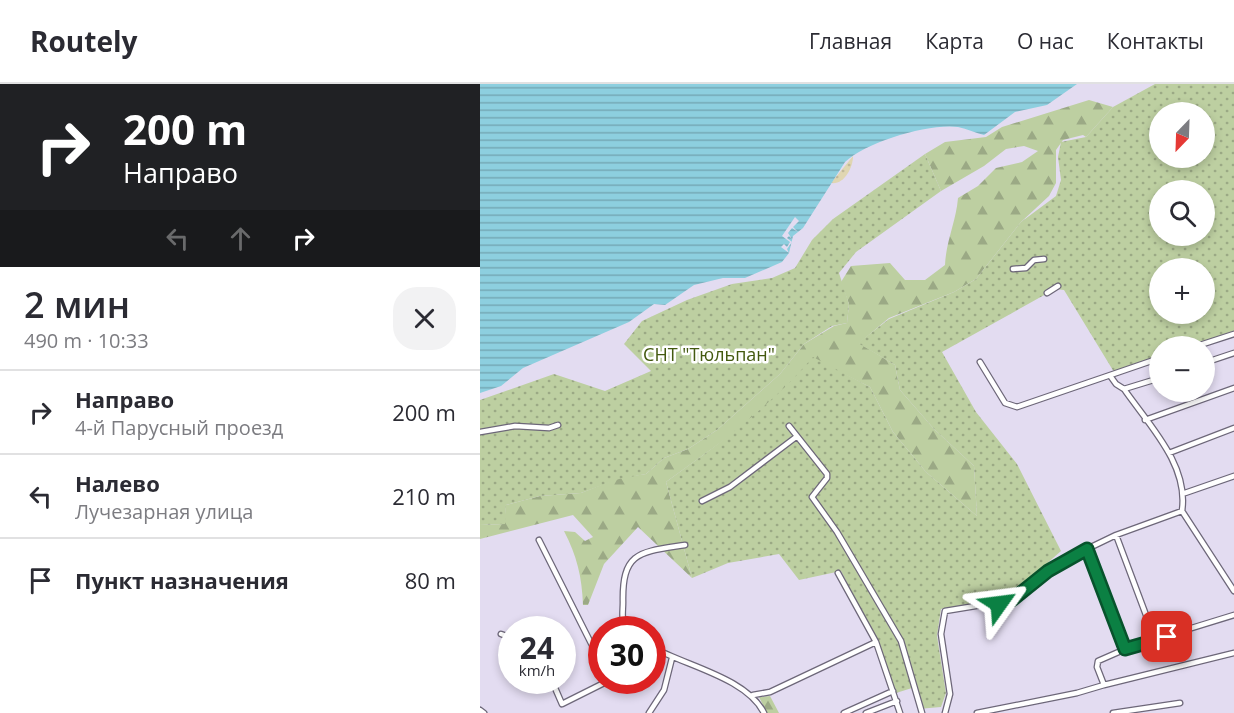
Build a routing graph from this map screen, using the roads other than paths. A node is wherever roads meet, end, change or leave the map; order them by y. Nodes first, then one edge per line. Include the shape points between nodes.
1 (1044, 259) dead end
2 (1013, 270) dead end
3 (1058, 286) dead end
4 (1047, 293) dead end
5 (1234, 334) edge
6 (1215, 340) edge
7 (1234, 353) edge
8 (1215, 359) edge
9 (980, 362) dead end
10 (1149, 362) edge
11 (1111, 377) junction
12 (1149, 381) edge
13 (1234, 388) edge
14 (1124, 389) junction
15 (1145, 420) junction
16 (558, 425) dead end
17 (789, 426) dead end
18 (1234, 428) edge
19 (480, 432) edge
20 (796, 436) junction
21 (1169, 453) junction
22 (1234, 476) edge
23 (1185, 493) junction
24 (702, 501) dead end
25 (1182, 511) junction
26 (1116, 535) junction
27 (539, 540) dead end
28 (685, 545) dead end
29 (1087, 549) junction
30 (838, 573) dead end
31 (1234, 591) edge
32 (1234, 615) edge
33 (624, 616) edge
34 (588, 637) edge
35 (1155, 639) junction
36 (876, 642) junction
37 (1125, 649) junction
38 (1234, 653) edge
39 (666, 655) edge
40 (672, 658) junction
41 (1104, 685) junction
42 (588, 691) edge
43 (893, 691) junction
44 (558, 694) edge
45 (753, 695) junction
46 (897, 701) junction
47 (1180, 704) dead end
48 (480, 710) edge
49 (484, 713) edge
50 (649, 713) edge
51 (764, 713) edge
52 (844, 713) edge
53 (866, 713) edge
54 (900, 713) edge
55 (922, 713) edge
56 (945, 713) edge
57 (976, 713) edge
58 (1113, 713) edge

1 - 2 street
3 - 4 street
5 - 6 street
7 - 8 street
9 - 11 street via 1005,403 1017,407
10 - 11 street
11 - 14 street
12 - 14 street
13 - 15 street
14 - 15 street
15 - 21 street
16 - 19 street
17 - 20 street
18 - 21 street
20 - 24 street via 730,487
20 - 55 street via 827,474 812,497 901,641
21 - 23 street
22 - 23 street
23 - 25 street
25 - 26 street
25 - 31 street
26 - 29 street
26 - 35 street
27 - 34 street
28 - 33 street via 632,559 623,590
29 - 37 street
29 - 56 street via 1048,571 1012,600 945,611 941,634 950,694
30 - 36 street
32 - 35 street
35 - 37 street
36 - 43 street
36 - 45 street via 770,692
37 - 41 street via 1097,663
38 - 41 street
39 - 40 street
40 - 45 street via 708,671
40 - 50 street via 664,690
41 - 57 street
42 - 44 street via 562,704
43 - 46 street
43 - 52 street
45 - 51 street
46 - 53 street
46 - 54 street
47 - 58 street
48 - 49 street

